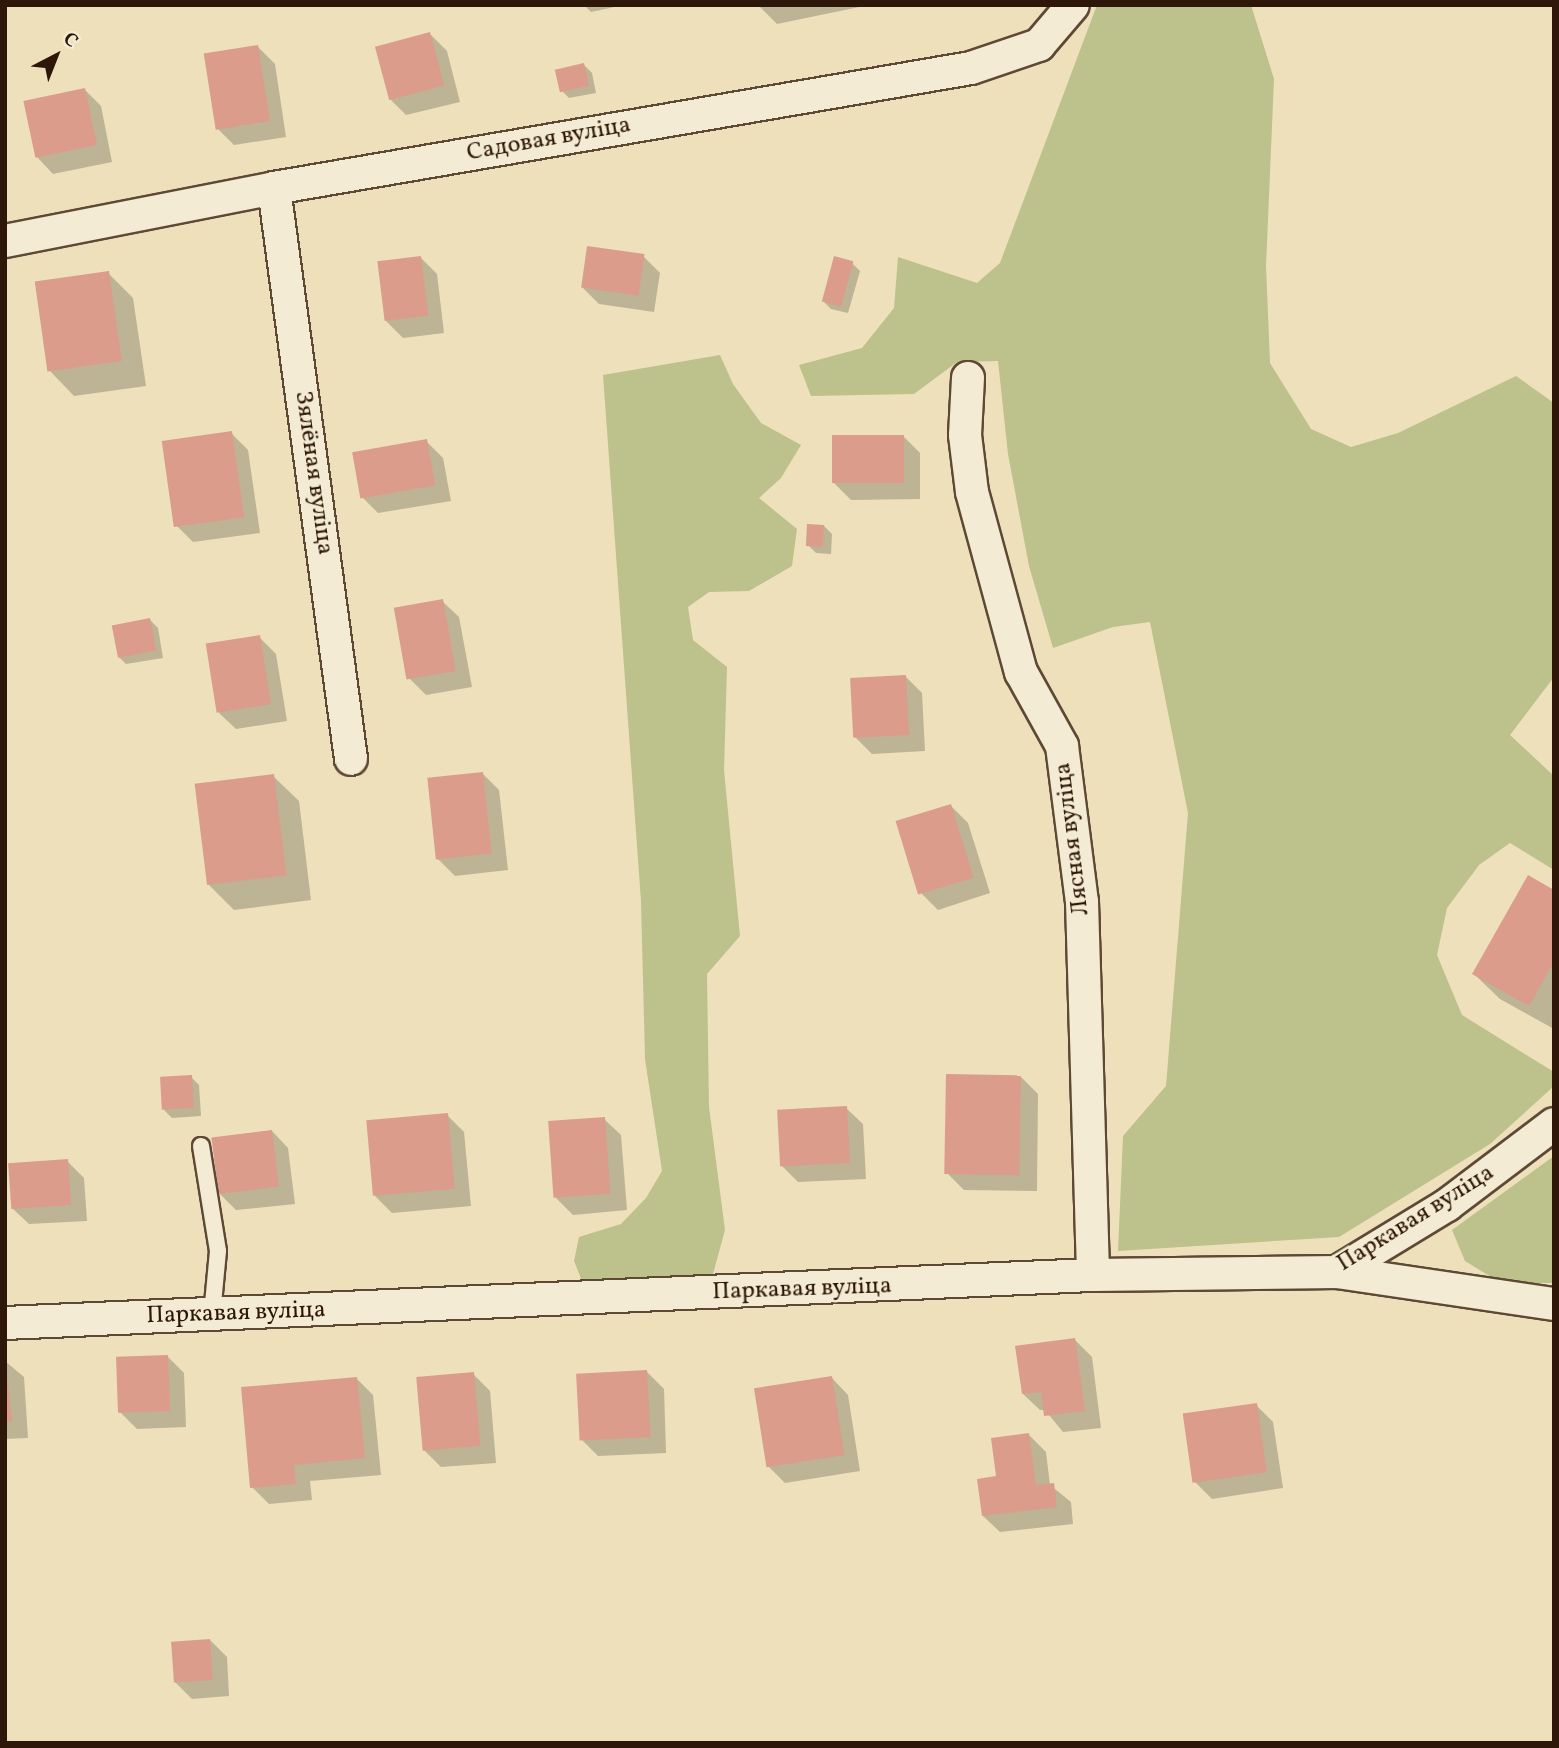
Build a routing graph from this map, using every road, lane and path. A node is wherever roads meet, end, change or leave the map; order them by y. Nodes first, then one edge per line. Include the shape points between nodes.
1 (1073, 5) edge
2 (274, 188) junction
3 (5, 241) edge
4 (968, 378) dead end
5 (351, 759) dead end
6 (1554, 1124) edge
7 (201, 1146) dead end
8 (1337, 1272) junction
9 (1093, 1275) junction
10 (1554, 1304) edge
11 (212, 1315) junction
12 (5, 1323) edge

1 - 2 street, Садовая вуліца via 1039,45 971,68
2 - 3 street, Садовая вуліца
2 - 5 street, Зялёная вуліца
4 - 9 street, Лясная вуліца via 965,435 972,492 1021,672 1062,746 1082,902
6 - 8 street, Паркавая вуліца via 1447,1205
7 - 11 lane via 218,1251
8 - 9 street, Паркавая вуліца
8 - 10 street
9 - 11 street, Паркавая вуліца
11 - 12 street, Паркавая вуліца

